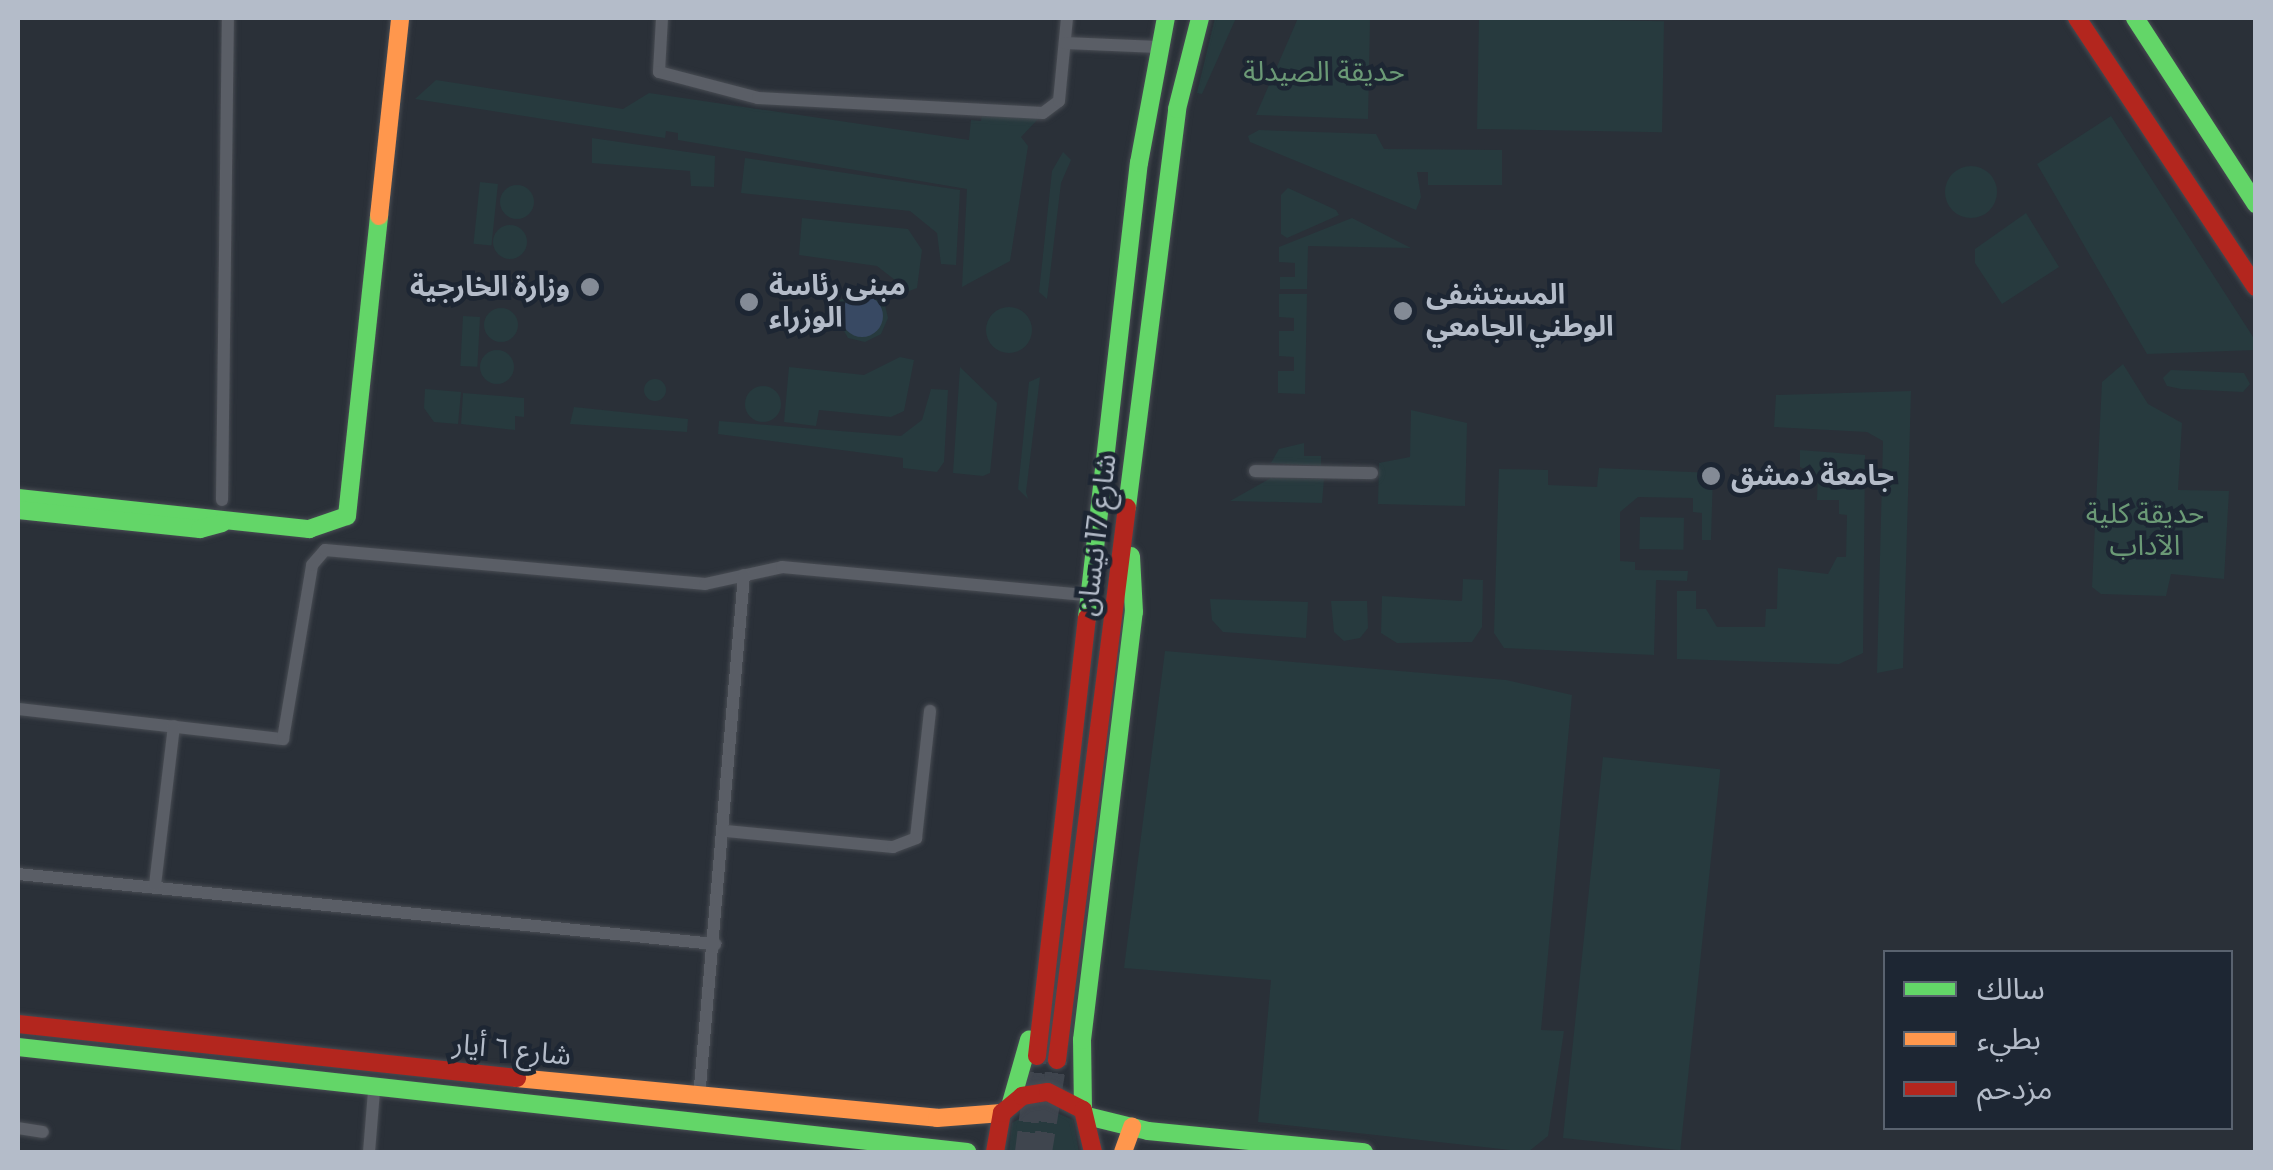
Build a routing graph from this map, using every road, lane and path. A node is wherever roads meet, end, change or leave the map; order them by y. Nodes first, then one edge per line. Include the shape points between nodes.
1 (228, 18) edge
2 (400, 18) edge
3 (662, 18) edge
4 (1068, 18) edge
5 (1166, 18) edge
6 (1200, 18) edge
7 (2077, 18) edge
8 (2135, 18) edge
9 (1065, 43) junction
10 (1158, 48) junction
11 (2256, 204) edge
12 (2256, 287) edge
13 (1256, 470) dead end
14 (1372, 473) dead end
15 (18, 498) edge
16 (222, 500) dead end
17 (18, 510) edge
18 (222, 523) junction
19 (1126, 533) junction
20 (744, 575) junction
21 (1092, 600) junction
22 (18, 709) edge
23 (930, 712) dead end
24 (174, 726) junction
25 (726, 831) junction
26 (18, 874) edge
27 (154, 885) junction
28 (715, 944) junction
29 (18, 1024) edge
30 (18, 1047) edge
31 (1038, 1056) tunnel mouth
32 (1057, 1060) tunnel mouth
33 (374, 1091) junction
34 (699, 1098) junction
35 (1006, 1108) junction
36 (841, 1110) junction
37 (1085, 1113) junction
38 (1132, 1127) junction
39 (18, 1128) edge
40 (43, 1132) dead end
41 (837, 1140) junction
42 (369, 1152) edge
43 (967, 1152) edge
44 (994, 1152) edge
45 (1093, 1152) edge
46 (1123, 1152) edge
47 (1364, 1152) edge

1 - 16 street
2 - 18 main road via 352,508 340,522 309,529
3 - 9 street via 659,72 758,98 852,106 1043,113 1059,101
4 - 9 street
5 - 10 main road, شارع 17 نيسان
6 - 19 main road, شارع 17 نيسان via 1177,109
7 - 12 main road
8 - 11 main road
9 - 10 street
10 - 21 main road, شارع 17 نيسان via 1139,164
13 - 14 street
15 - 18 main road via 197,514
17 - 18 main road via 200,529
19 - 32 main road, شارع 17 نيسان
19 - 37 main road via 1134,612 1082,1040
20 - 21 street via 782,567
20 - 24 street via 705,584 326,550 312,566 283,740
20 - 25 street
21 - 31 main road, شارع 17 نيسان
21 - 35 main road via 1078,640 1029,1038
22 - 24 street
23 - 25 street via 916,838 894,846
24 - 27 street
25 - 28 street
26 - 27 street
27 - 28 street
28 - 34 street
29 - 34 main road, شارع ٦ أيار
30 - 33 main road, شارع ٦ أيار
33 - 41 main road, شارع ٦ أيار
33 - 42 street
34 - 36 main road, شارع ٦ أيار
35 - 36 main road, شارع ٦ أيار via 936,1118
35 - 37 main road, شارع ٦ أيار via 1048,1092
35 - 44 main road
36 - 41 main road
37 - 38 main road
37 - 45 main road
38 - 46 main road
38 - 47 main road
39 - 40 street
41 - 43 main road, شارع ٦ أيار

